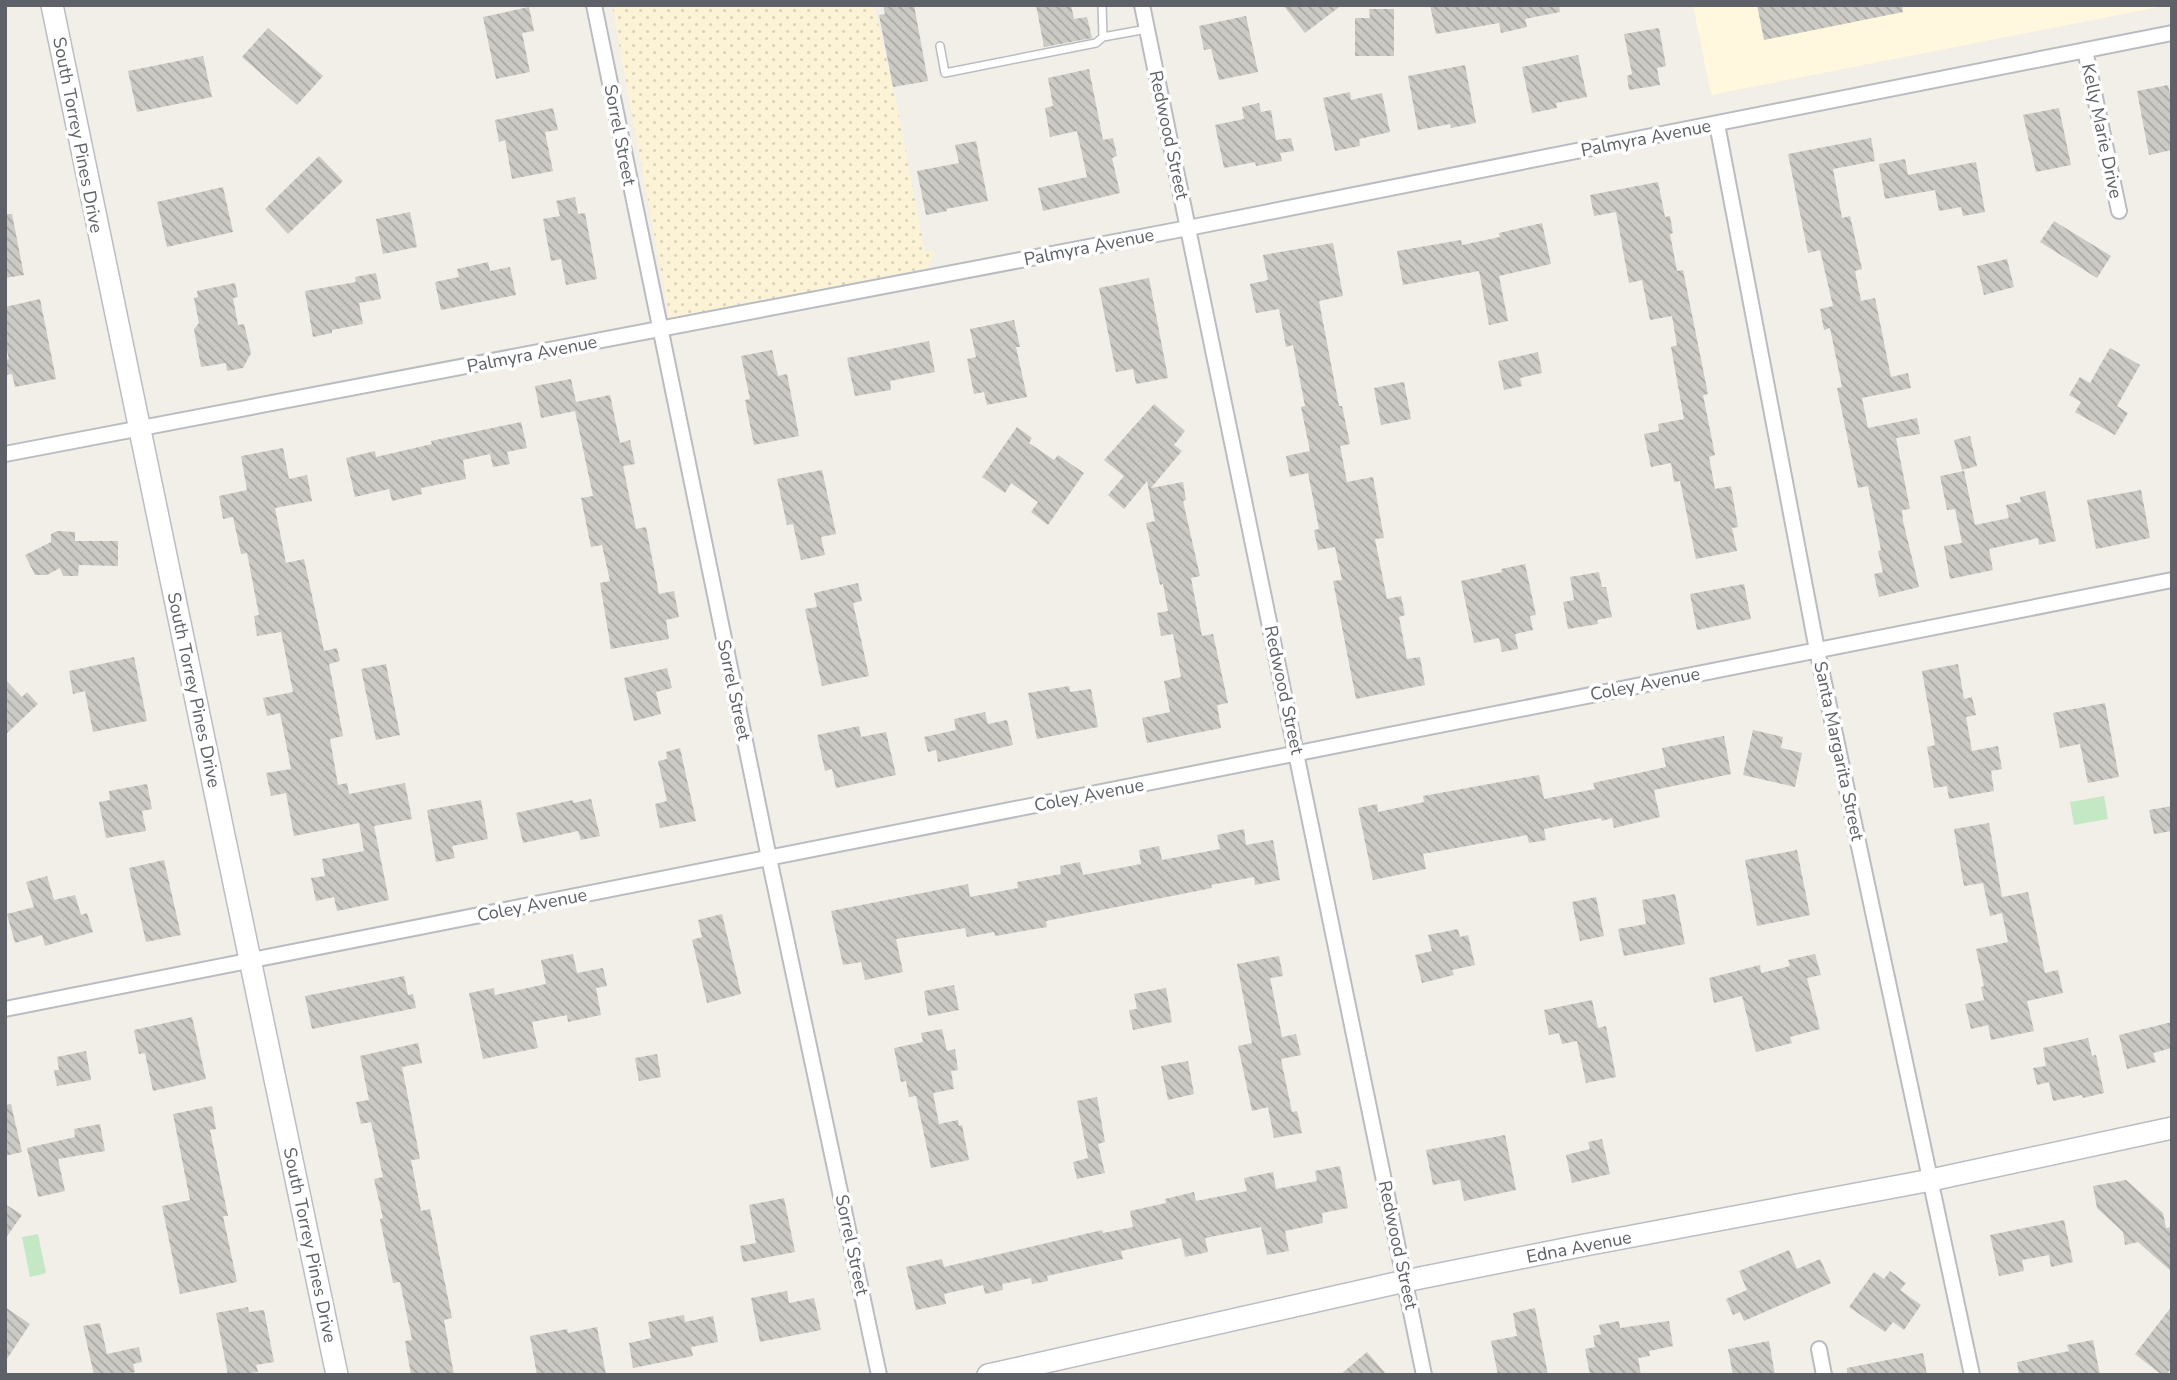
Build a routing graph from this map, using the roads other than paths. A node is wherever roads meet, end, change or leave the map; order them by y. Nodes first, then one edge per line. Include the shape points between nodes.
1 (52, 5) edge
2 (594, 5) edge
3 (1102, 5) edge
4 (1142, 5) edge
5 (1147, 29) junction
6 (2172, 33) edge
7 (1103, 37) junction
8 (940, 46) dead end
9 (2085, 50) junction
10 (1717, 124) junction
11 (2119, 211) dead end
12 (1188, 228) junction
13 (659, 330) junction
14 (139, 428) junction
15 (5, 454) edge
16 (2172, 580) edge
17 (1817, 650) junction
18 (1297, 753) junction
19 (769, 858) junction
20 (251, 960) junction
21 (5, 1009) edge
22 (2172, 1128) edge
23 (1931, 1180) junction
24 (1405, 1281) junction
25 (1819, 1349) dead end
26 (337, 1375) edge
27 (879, 1375) edge
28 (988, 1375) edge
29 (1424, 1375) edge
30 (1824, 1375) edge
31 (1972, 1375) edge

1 - 14 street, South Torrey Pines Drive
2 - 13 street, Sorrel Street
3 - 7 lane
4 - 5 street, Redwood Street
5 - 7 lane
5 - 12 street, Redwood Street
6 - 9 street, Palmyra Avenue
7 - 8 lane via 1096,43 945,73
9 - 10 street, Palmyra Avenue
9 - 11 street, Kelly Marie Drive
10 - 12 street, Palmyra Avenue
10 - 17 street, Santa Margarita Street
12 - 13 street, Palmyra Avenue
12 - 18 street, Redwood Street
13 - 14 street, Palmyra Avenue
13 - 19 street, Sorrel Street
14 - 15 street, Palmyra Avenue
14 - 20 street, South Torrey Pines Drive
16 - 17 street, Coley Avenue
17 - 18 street, Coley Avenue
17 - 23 street, Santa Margarita Street
18 - 19 street, Coley Avenue
18 - 24 street, Redwood Street
19 - 20 street, Coley Avenue
19 - 27 street, Sorrel Street
20 - 21 street, Coley Avenue
20 - 26 street, South Torrey Pines Drive
22 - 23 street, Edna Avenue
23 - 24 street, Edna Avenue
23 - 31 street, Santa Margarita Street
24 - 28 street, Edna Avenue
24 - 29 street, Redwood Street
25 - 30 street

